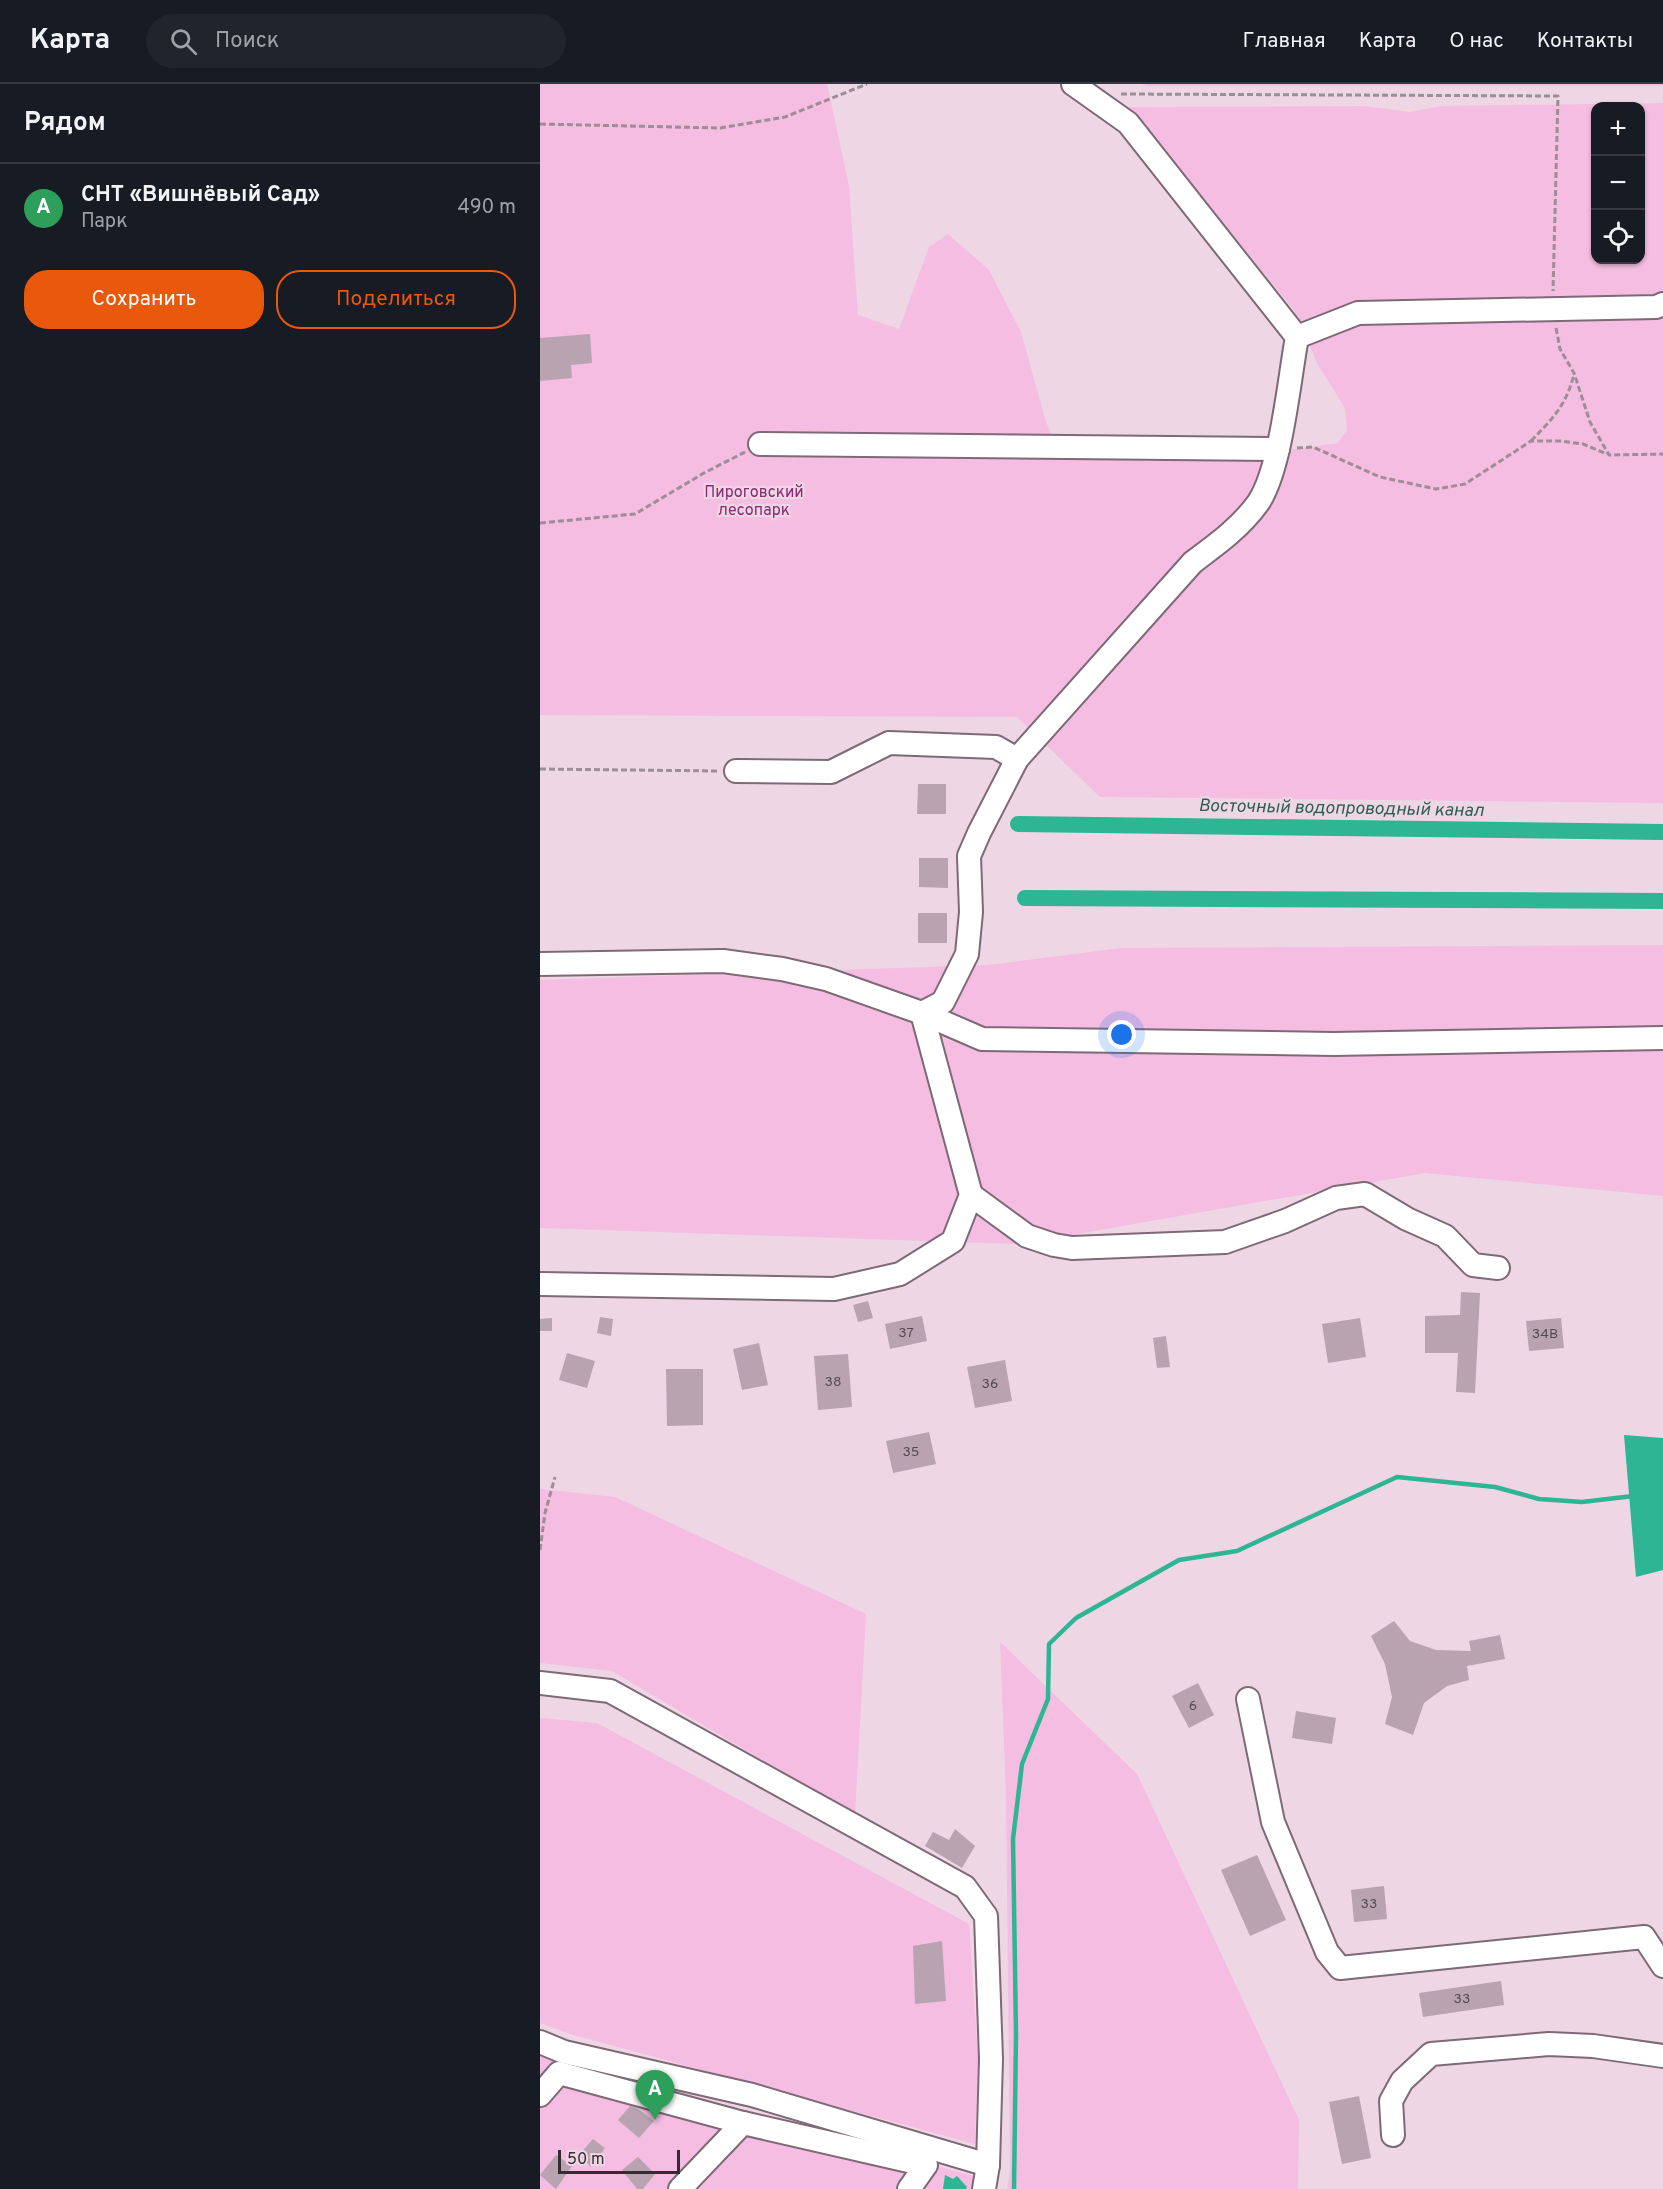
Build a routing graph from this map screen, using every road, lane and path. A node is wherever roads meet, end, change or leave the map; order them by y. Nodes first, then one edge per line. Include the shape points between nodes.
1 (867, 84) edge
2 (1073, 84) edge
3 (1113, 94) dead end
4 (540, 124) edge
5 (1663, 304) edge
6 (1552, 308) junction
7 (1297, 337) junction
8 (1574, 373) junction
9 (1530, 441) junction
10 (760, 444) joint
11 (1278, 449) junction
12 (1663, 454) edge
13 (1608, 455) junction
14 (540, 523) edge
15 (1017, 759) junction
16 (540, 769) edge
17 (735, 771) joint
18 (540, 964) edge
19 (922, 1013) junction
20 (1663, 1038) edge
21 (971, 1195) junction
22 (1498, 1268) dead end
23 (540, 1284) edge
24 (555, 1477) dead end
25 (540, 1550) edge
26 (540, 1683) edge
27 (1248, 1699) dead end
28 (1663, 1966) edge
29 (540, 2042) edge
30 (1663, 2056) edge
31 (549, 2069) edge
32 (540, 2095) edge
33 (743, 2122) junction
34 (1394, 2135) dead end
35 (988, 2165) junction
36 (681, 2189) edge
37 (909, 2189) edge
38 (984, 2189) edge

1 - 4 path via 785,117 720,128
2 - 7 street via 1128,123
3 - 6 path via 1558,96
5 - 6 street
6 - 7 street via 1358,313
6 - 8 path via 1560,349
7 - 11 street
8 - 9 path via 1568,396 1557,414
8 - 13 path via 1590,422
9 - 11 path via 1465,484 1436,489 1380,477 1312,447
9 - 13 path via 1583,444
10 - 11 street
10 - 14 path via 635,514
11 - 15 street via 1258,503 1193,562
12 - 13 path
15 - 17 street via 996,747 889,743 831,772
15 - 19 street via 969,856 971,912 967,954 944,1002
16 - 17 path
18 - 19 street via 723,961 825,979
19 - 20 street via 982,1039 1334,1044
19 - 21 street
21 - 22 street via 1027,1236 1072,1248 1225,1242 1336,1198 1365,1194 1445,1236 1473,1266
21 - 23 street via 953,1241 900,1274 834,1289
24 - 25 path
26 - 35 street via 610,1691 965,1887 986,1916 991,2059
27 - 28 street via 1272,1822 1327,1952 1340,1968 1644,1936
29 - 35 street via 564,2052 752,2095
30 - 34 street via 1549,2044 1431,2054 1402,2081 1391,2101
31 - 32 street
31 - 33 street
33 - 36 street
33 - 37 street via 926,2165
35 - 38 street

